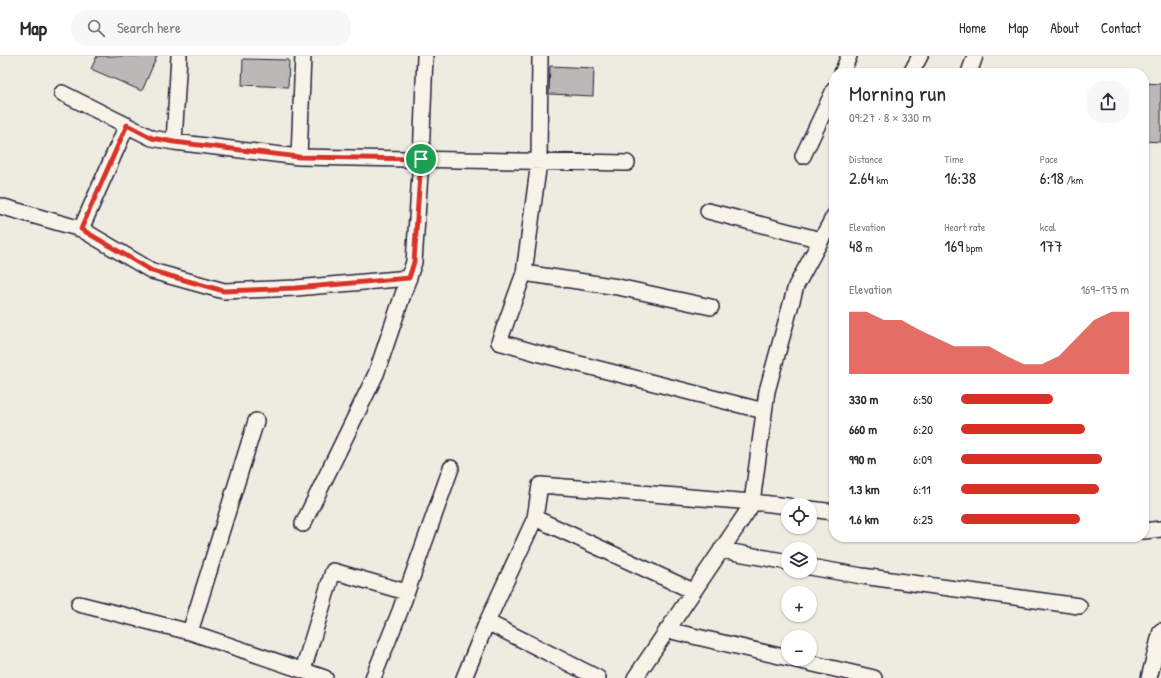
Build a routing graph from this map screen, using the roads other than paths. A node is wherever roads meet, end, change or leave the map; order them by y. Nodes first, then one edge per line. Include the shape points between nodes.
1 (179, 56) edge
2 (304, 56) edge
3 (425, 56) edge
4 (540, 56) edge
5 (849, 56) edge
6 (920, 56) edge
7 (975, 56) edge
8 (844, 68) edge
9 (914, 68) edge
10 (971, 68) edge
11 (62, 93) dead end
12 (829, 101) edge
13 (127, 125) junction
14 (174, 142) junction
15 (803, 156) dead end
16 (299, 157) junction
17 (421, 159) junction
18 (539, 162) junction
19 (626, 163) dead end
20 (0, 206) edge
21 (708, 211) dead end
22 (829, 225) edge
23 (81, 229) junction
24 (821, 240) junction
25 (524, 273) junction
26 (409, 278) junction
27 (711, 307) dead end
28 (764, 411) junction
29 (256, 421) dead end
30 (451, 468) dead end
31 (752, 502) junction
32 (781, 505) edge
33 (817, 510) edge
34 (829, 511) edge
35 (535, 518) junction
36 (303, 524) dead end
37 (1161, 529) edge
38 (1149, 530) edge
39 (721, 550) junction
40 (781, 561) edge
41 (817, 567) edge
42 (693, 591) junction
43 (406, 592) junction
44 (79, 604) dead end
45 (1079, 606) dead end
46 (487, 622) junction
47 (667, 630) junction
48 (190, 632) junction
49 (1161, 632) edge
50 (781, 656) edge
51 (817, 665) edge
52 (303, 670) junction
53 (1153, 674) edge
54 (325, 678) edge
55 (373, 678) edge
56 (464, 678) edge
57 (598, 678) edge
58 (635, 678) edge
59 (874, 678) edge

1 - 14 street
2 - 16 street
3 - 17 street
4 - 18 street
5 - 8 street
6 - 9 street
7 - 10 street
11 - 13 street
12 - 15 street
13 - 14 street via 152,138
13 - 23 street
14 - 16 street
16 - 17 street
17 - 18 street
17 - 26 street via 414,262
18 - 19 street
18 - 25 street
20 - 23 street
21 - 24 street
22 - 24 street
23 - 26 street via 152,271 224,291 296,288
24 - 28 street via 796,286 767,391
25 - 27 street via 618,288
25 - 28 street via 498,342
26 - 36 street via 376,374
28 - 31 street
29 - 48 street
30 - 43 street
31 - 32 street
31 - 35 street via 540,484
31 - 39 street
33 - 34 street
35 - 42 street
35 - 46 street
37 - 38 street
39 - 40 street
39 - 42 street
41 - 45 street
42 - 47 street
43 - 52 street via 333,571
43 - 55 street
44 - 48 street
46 - 56 street
46 - 57 street
47 - 50 street
47 - 58 street
48 - 52 street
49 - 53 street
51 - 59 street
52 - 54 street

